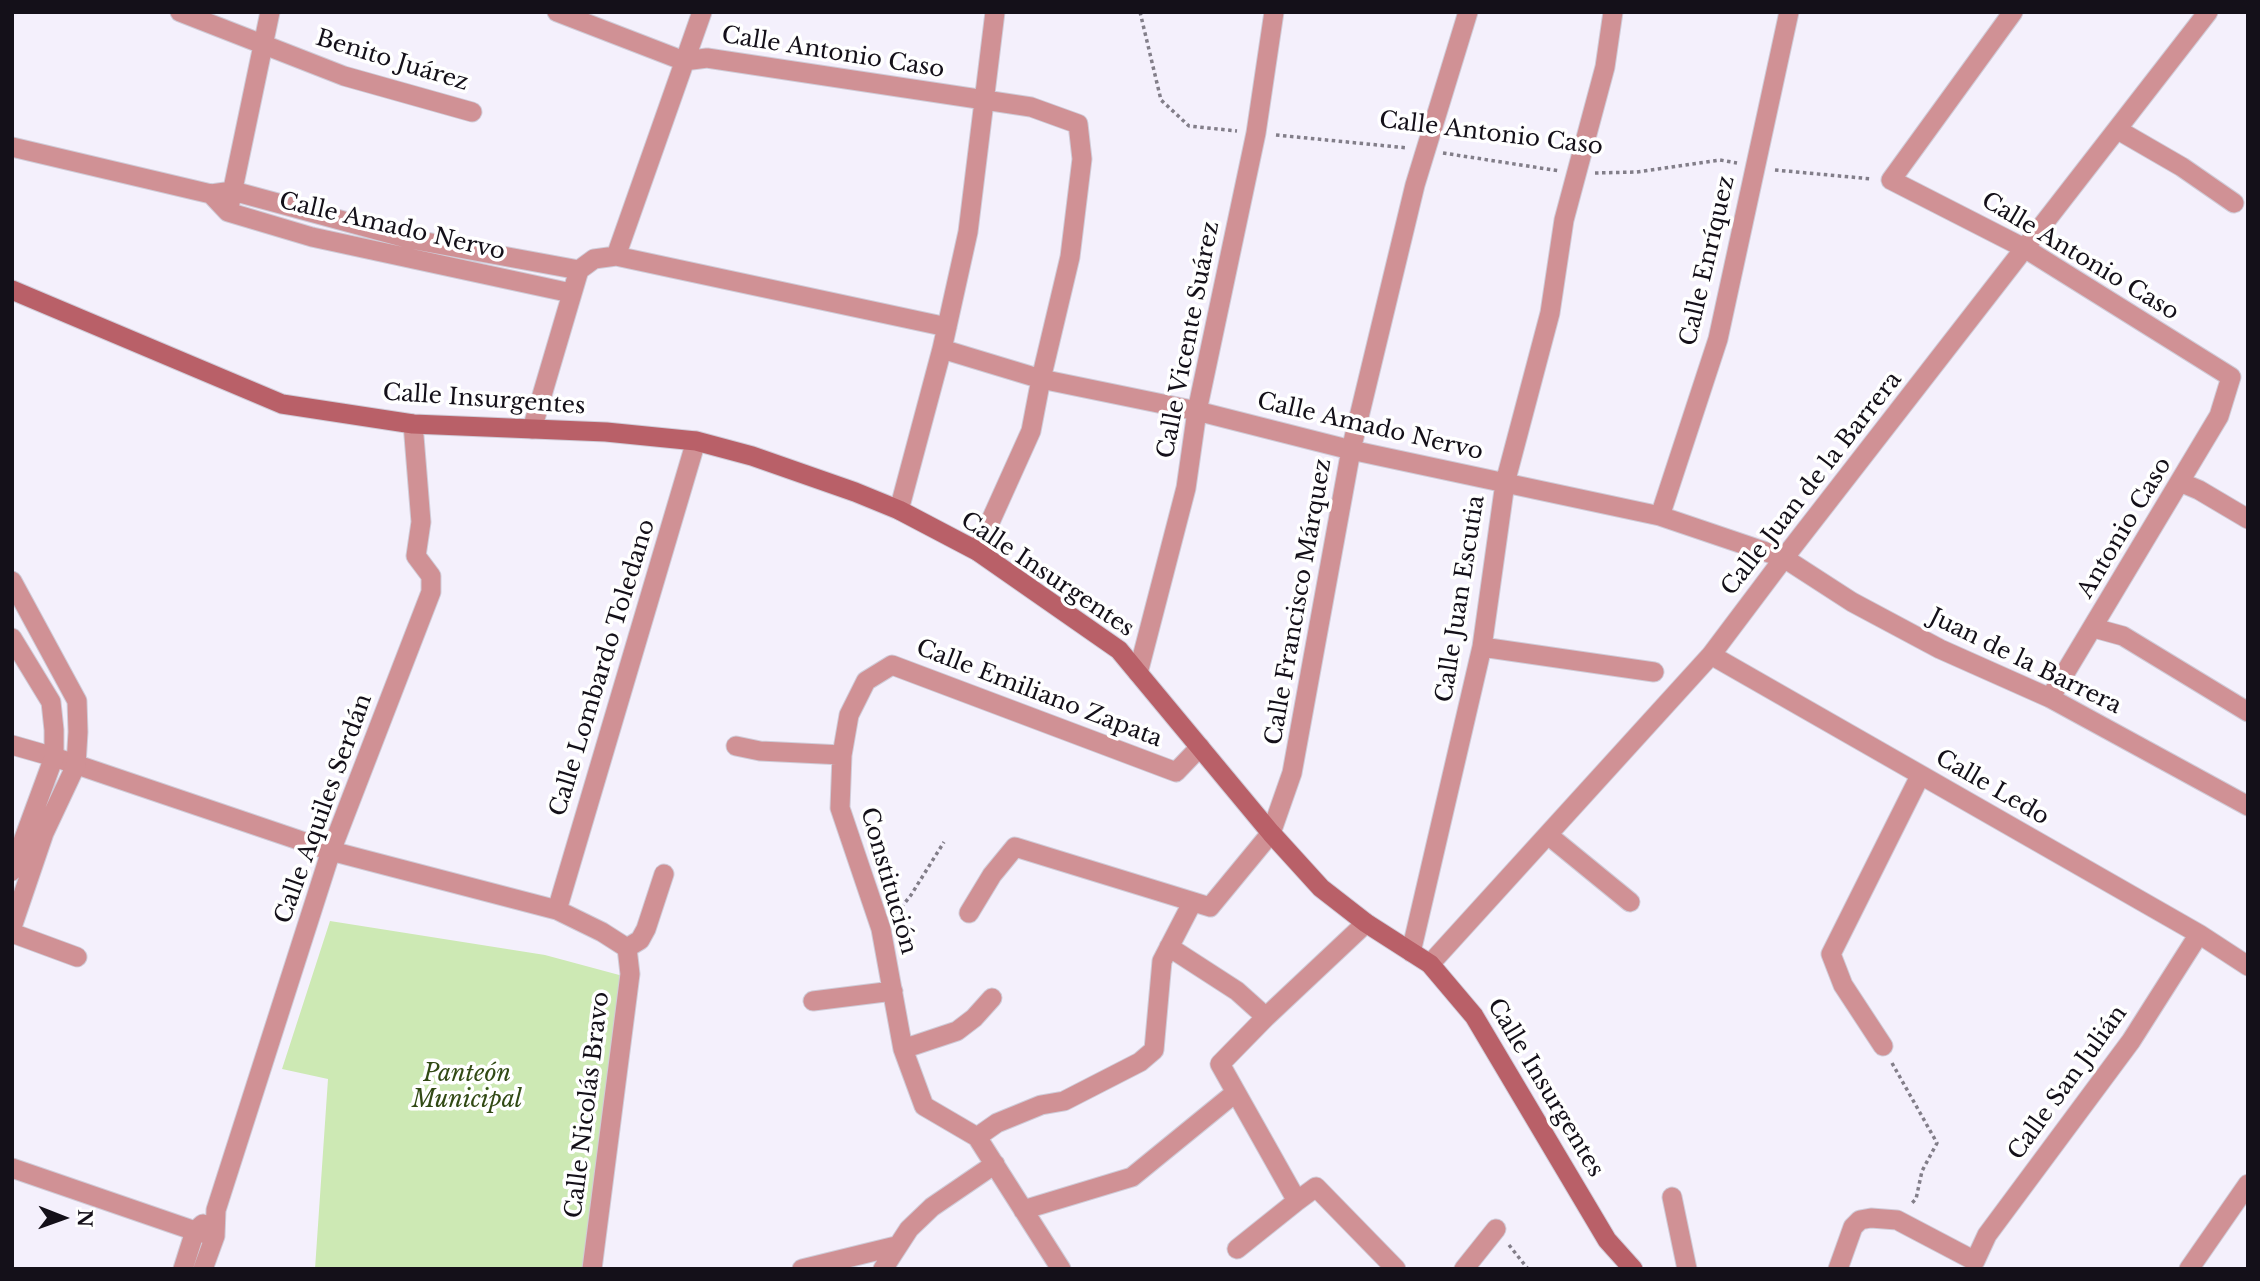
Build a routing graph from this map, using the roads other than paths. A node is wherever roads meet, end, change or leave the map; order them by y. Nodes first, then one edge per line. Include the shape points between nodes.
1 (180, 12) edge
2 (270, 12) edge
3 (557, 12) edge
4 (702, 12) edge
5 (995, 12) edge
6 (1274, 12) edge
7 (1468, 12) edge
8 (1613, 12) edge
9 (1789, 12) edge
10 (2013, 12) edge
11 (2208, 12) edge
12 (263, 44) junction
13 (684, 61) junction
14 (985, 101) junction
15 (472, 112) dead end
16 (2118, 130) junction
17 (12, 147) edge
18 (233, 191) junction
19 (211, 194) junction
20 (2234, 203) dead end
21 (228, 212) junction
22 (394, 244) junction
23 (2026, 249) junction
24 (616, 256) junction
25 (579, 270) junction
26 (12, 290) edge
27 (571, 293) junction
28 (947, 327) junction
29 (942, 349) junction
30 (2231, 377) joint
31 (1041, 379) junction
32 (1197, 411) junction
33 (413, 424) junction
34 (532, 429) junction
35 (696, 441) junction
36 (1352, 450) junction
37 (2180, 482) junction
38 (1505, 483) junction
39 (899, 510) junction
40 (1660, 516) junction
41 (2248, 519) edge
42 (976, 551) junction
43 (1784, 558) junction
44 (12, 581) edge
45 (2094, 628) junction
46 (12, 638) edge
47 (1482, 647) junction
48 (1711, 655) junction
49 (892, 665) joint
50 (1654, 672) dead end
51 (1138, 673) junction
52 (2050, 698) junction
53 (2248, 712) edge
54 (12, 745) edge
55 (736, 746) dead end
56 (1199, 747) junction
57 (842, 754) junction
58 (54, 757) junction
59 (76, 765) junction
60 (1920, 776) junction
61 (2248, 806) edge
62 (1271, 833) junction
63 (1548, 835) junction
64 (331, 851) junction
65 (12, 871) edge
66 (664, 874) dead end
67 (1630, 902) dead end
68 (1192, 904) junction
69 (557, 909) junction
70 (969, 913) dead end
71 (1366, 923) junction
72 (12, 926) edge
73 (12, 933) edge
74 (2199, 934) junction
75 (1170, 947) junction
76 (627, 948) junction
77 (1411, 952) junction
78 (77, 957) dead end
79 (1430, 964) junction
80 (2248, 966) edge
81 (892, 991) junction
82 (992, 998) dead end
83 (813, 1001) dead end
84 (1265, 1017) junction
85 (1883, 1046) road end
86 (903, 1049) junction
87 (1235, 1093) junction
88 (977, 1137) junction
89 (995, 1164) junction
90 (12, 1168) edge
91 (2248, 1184) edge
92 (1672, 1196) dead end
93 (1297, 1201) junction
94 (216, 1210) junction
95 (1023, 1210) junction
96 (1496, 1229) road end
97 (195, 1231) junction
98 (215, 1236) junction
99 (896, 1245) junction
100 (1237, 1249) dead end
101 (183, 1269) edge
102 (204, 1269) edge
103 (592, 1269) edge
104 (802, 1269) edge
105 (883, 1269) edge
106 (1061, 1269) edge
107 (1396, 1269) edge
108 (1464, 1269) edge
109 (1633, 1269) edge
110 (1687, 1269) edge
111 (1838, 1269) edge
112 (2189, 1269) edge

1 - 12 street, Benito Juárez
2 - 12 street
3 - 13 street, Calle Antonio Caso
4 - 13 street
5 - 14 street
6 - 32 street, Calle Vicente Suárez via 1256,133
7 - 36 street, Calle Francisco Márquez via 1415,185
8 - 38 street, Calle Juan Escutia via 1605,67 1564,220 1550,313
9 - 40 street, Calle Enríquez via 1718,339
10 - 23 street, Calle Antonio Caso via 1891,180
11 - 16 street, Calle Juan de la Barrera
12 - 15 street, Benito Juárez via 344,76
12 - 18 street
13 - 14 street, Calle Antonio Caso via 707,58
13 - 24 street
14 - 28 street via 968,232
14 - 31 street, Calle Antonio Caso via 1031,107 1078,124 1082,159 1070,257
16 - 20 street
16 - 23 street, Calle Juan de la Barrera
17 - 19 street, Calle Amado Nervo
18 - 19 street, Calle Amado Nervo
18 - 21 street
18 - 22 street, Calle Amado Nervo
19 - 21 street
21 - 22 street, Calle Amado Nervo via 312,237
22 - 25 street, Calle Amado Nervo
22 - 27 street, Calle Amado Nervo
23 - 30 street, Calle Antonio Caso
23 - 43 street, Calle Juan de la Barrera
24 - 25 street via 594,259
24 - 28 street
25 - 27 street
26 - 33 main road, Calle Insurgentes via 282,404
27 - 34 street
28 - 29 street
29 - 31 street, Calle Amado Nervo
29 - 39 street
30 - 37 street, Antonio Caso via 2220,416
31 - 32 street, Calle Amado Nervo
31 - 42 street via 1031,431
32 - 36 street, Calle Amado Nervo
32 - 51 street, Calle Vicente Suárez via 1186,488
33 - 34 main road, Calle Insurgentes
33 - 64 street, Calle Aquiles Serdán via 421,522 416,556 431,576 431,592
34 - 35 main road, Calle Insurgentes
35 - 39 main road, Calle Insurgentes via 752,456
35 - 69 street, Calle Lombardo Toledano
36 - 38 street, Calle Amado Nervo
36 - 62 street, Calle Francisco Márquez via 1292,773
37 - 41 street
37 - 45 street, Antonio Caso
38 - 40 street, Calle Amado Nervo
38 - 47 street, Calle Juan Escutia
39 - 42 main road, Calle Insurgentes
40 - 43 street, Calle Amado Nervo
42 - 51 main road, Calle Insurgentes via 1119,650
43 - 48 street, Calle Juan de la Barrera
43 - 52 street, Juan de la Barrera via 1918,637
44 - 59 street via 77,701
45 - 52 street, Antonio Caso
45 - 53 street via 2123,636
46 - 58 street via 51,702
47 - 50 street
47 - 77 street, Calle Juan Escutia
48 - 60 street, Calle Ledo
48 - 63 street, Calle Juan de la Barrera
49 - 56 street, Calle Emiliano Zapata via 1176,772
49 - 57 street, Constitución via 866,681 849,715
51 - 56 main road, Calle Insurgentes
52 - 61 street, Juan de la Barrera
54 - 58 street
55 - 57 street
56 - 62 main road, Calle Insurgentes
57 - 81 street, Constitución via 840,808 881,929
58 - 59 street
58 - 65 street
59 - 64 street
59 - 72 street via 44,833
60 - 74 street, Calle Ledo
60 - 85 street via 1831,954 1843,985
62 - 68 street via 1210,907
62 - 71 main road, Calle Insurgentes via 1321,888
63 - 67 street
63 - 79 street, Calle Juan de la Barrera
64 - 69 street
64 - 94 street, Calle Aquiles Serdán
66 - 76 street via 646,929 640,940
68 - 70 street via 1014,847
68 - 75 street
69 - 76 street
71 - 77 main road, Calle Insurgentes
71 - 84 street
73 - 78 street
74 - 80 street, Calle Ledo
74 - 111 street, Calle San Julián via 2130,1041 1987,1235 1975,1261 1897,1220 1871,1218 1853,1227
75 - 84 street via 1237,991
75 - 88 street via 1162,961 1154,1050 1140,1062 1064,1101 1041,1105
76 - 103 street, Calle Nicolás Bravo via 630,974
77 - 79 main road, Calle Insurgentes
79 - 109 main road, Calle Insurgentes via 1474,1016 1607,1240
81 - 83 street
81 - 86 street, Constitución
82 - 86 street via 957,1031
84 - 87 street via 1220,1064
86 - 88 street, Constitución via 924,1106
87 - 93 street
87 - 95 street via 1132,1177
88 - 89 street
89 - 95 street
89 - 99 street via 932,1207
90 - 97 street
91 - 112 street
92 - 110 street
93 - 100 street
93 - 107 street via 1316,1187
94 - 97 street, Calle Aquiles Serdán
94 - 98 street, Calle Aquiles Serdán
95 - 106 street
96 - 108 street
97 - 98 street
97 - 101 street, Calle Aquiles Serdán
98 - 102 street, Calle Aquiles Serdán
99 - 104 street
99 - 105 street

